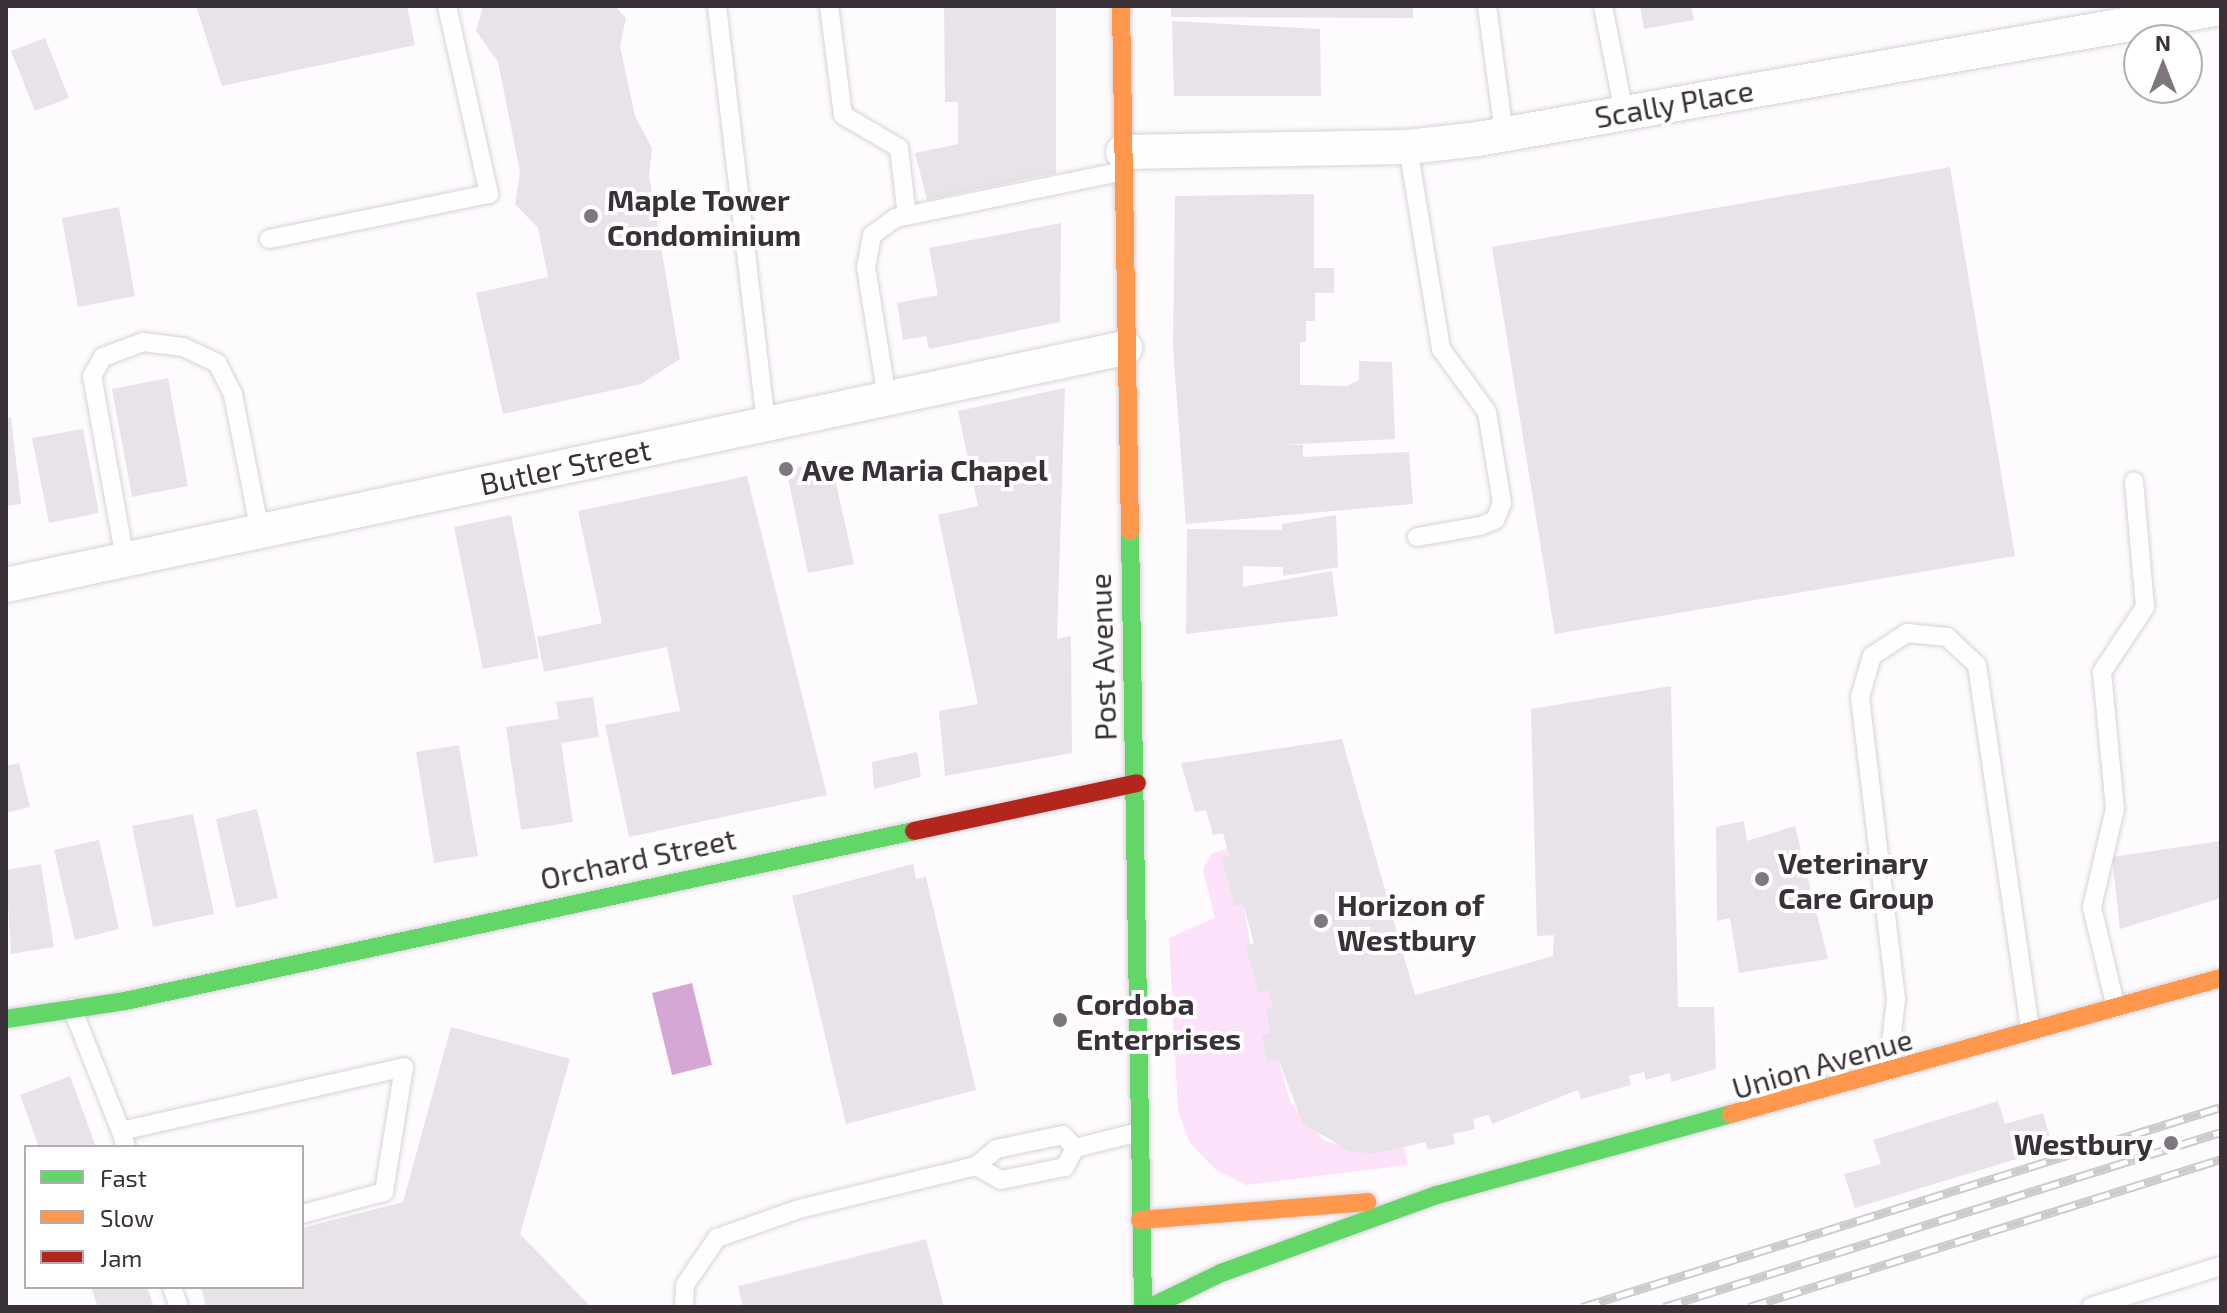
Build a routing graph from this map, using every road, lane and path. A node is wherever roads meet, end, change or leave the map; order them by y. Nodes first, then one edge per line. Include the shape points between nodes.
1 (447, 6) edge
2 (717, 6) edge
3 (829, 6) edge
4 (1121, 6) edge
5 (1487, 6) edge
6 (1603, 6) edge
7 (2221, 8) edge
8 (1624, 112) junction
9 (1504, 134) junction
10 (1408, 147) junction
11 (1123, 161) junction
12 (907, 216) junction
13 (269, 239) dead end
14 (1125, 348) junction
15 (887, 398) junction
16 (766, 424) junction
17 (2134, 481) dead end
18 (260, 531) junction
19 (1417, 537) dead end
20 (125, 559) junction
21 (6, 585) edge
22 (1137, 783) junction
23 (2221, 978) edge
24 (72, 1008) junction
25 (2116, 1008) junction
26 (6, 1019) edge
27 (2030, 1033) junction
28 (1888, 1073) junction
29 (1139, 1132) junction
30 (124, 1139) edge
31 (1075, 1148) junction
32 (976, 1166) junction
33 (1437, 1195) junction
34 (304, 1213) edge
35 (1140, 1220) junction
36 (2221, 1266) edge
37 (684, 1307) edge
38 (1143, 1307) edge
39 (1151, 1307) edge
40 (2091, 1307) edge

1 - 13 lane via 489,194
2 - 16 lane
3 - 12 lane via 843,115 899,148
4 - 11 main road, Post Avenue
5 - 9 lane
6 - 8 lane
7 - 8 street, Scally Place
8 - 9 street, Scally Place
9 - 10 street, Scally Place
10 - 11 street, Scally Place
10 - 19 lane via 1441,349 1487,412 1502,503 1495,520
11 - 12 lane
11 - 14 main road, Post Avenue
12 - 15 lane via 872,235 866,267
14 - 15 street, Butler Street
14 - 22 main road, Post Avenue via 1129,725
15 - 16 street, Butler Street
16 - 18 street, Butler Street
17 - 25 lane via 2145,607 2102,672 2115,809 2092,907
18 - 20 street, Butler Street
18 - 20 lane via 233,395 217,363 183,347 143,342 103,357 92,376
20 - 21 street, Butler Street
22 - 24 main road, Orchard Street
22 - 29 main road, Post Avenue
23 - 25 main road, Union Avenue
24 - 26 main road, Orchard Street
24 - 30 lane
25 - 27 main road, Union Avenue
27 - 28 main road, Union Avenue
27 - 28 lane via 1977,665 1947,637 1907,633 1872,656 1860,697 1896,999
28 - 33 main road, Union Avenue
29 - 31 lane
29 - 35 main road, Post Avenue
30 - 34 lane via 404,1067 384,1192
31 - 32 lane via 1063,1135 996,1149
31 - 32 lane via 1065,1167 1001,1180
32 - 37 lane via 799,1209 717,1238 685,1285
33 - 35 main road, Union Avenue via 1198,1221
33 - 39 main road, Union Avenue via 1221,1273
35 - 38 main road, Post Avenue
36 - 40 lane

